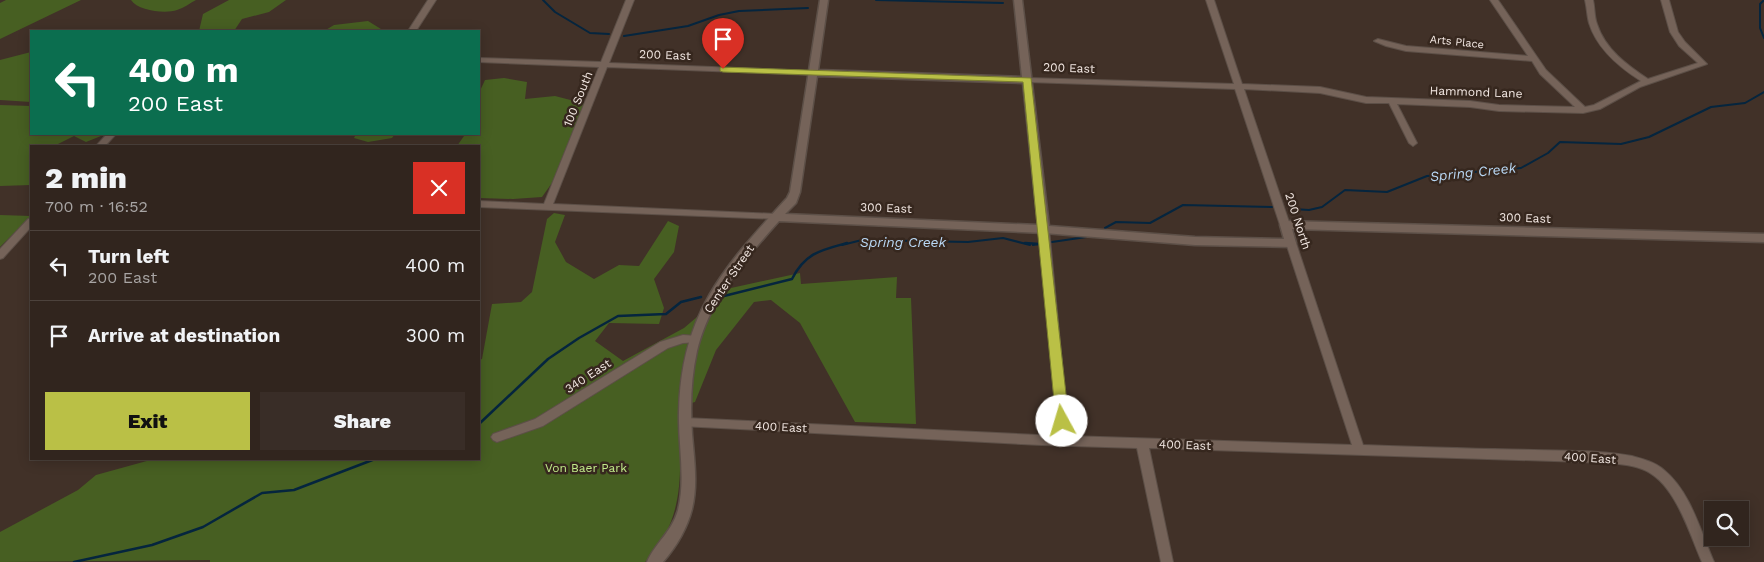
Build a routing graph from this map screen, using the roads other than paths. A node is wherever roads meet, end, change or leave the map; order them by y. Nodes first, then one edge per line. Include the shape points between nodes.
1 (432, 0) edge
2 (630, 0) edge
3 (824, 0) edge
4 (1018, 0) edge
5 (1210, 0) edge
6 (1494, 0) edge
7 (1589, 0) edge
8 (1665, 0) edge
9 (413, 30) edge
10 (1378, 41) dead end
11 (1535, 59) junction
12 (480, 60) edge
13 (605, 65) junction
14 (813, 73) junction
15 (1028, 80) junction
16 (1646, 82) junction
17 (1239, 87) junction
18 (1392, 102) junction
19 (1582, 110) junction
20 (111, 135) edge
21 (1413, 143) dead end
22 (101, 145) edge
23 (792, 200) junction
24 (480, 204) edge
25 (548, 206) junction
26 (776, 217) junction
27 (805, 219) junction
28 (30, 222) edge
29 (1285, 225) junction
30 (1044, 229) junction
31 (1764, 238) edge
32 (1291, 243) junction
33 (5, 244) edge
34 (0, 255) edge
35 (694, 339) junction
36 (685, 423) junction
37 (497, 437) dead end
38 (1064, 441) junction
39 (1142, 443) junction
40 (1360, 450) junction
41 (654, 562) edge
42 (1167, 562) edge
43 (1708, 562) edge

1 - 9 street
2 - 13 street, 100 South
3 - 14 street
4 - 15 street
5 - 17 street, 200 North
6 - 11 street
7 - 16 street via 1597,35 1626,67
8 - 16 street, Hammond Lane via 1674,32 1703,64
10 - 11 street, Arts Place via 1407,50
11 - 19 street via 1543,72
12 - 13 street, 200 East
13 - 14 street, 200 East
13 - 25 street, 100 South
14 - 15 street, 200 East
14 - 23 street
15 - 17 street, 200 East
15 - 30 street
16 - 19 street, Hammond Lane via 1597,107
17 - 18 street, Hammond Lane via 1320,90
17 - 29 street, 200 North
18 - 19 street, Hammond Lane
18 - 21 street
20 - 22 street
23 - 26 street, Center Street
23 - 27 street via 798,214
24 - 25 street, 300 East
25 - 26 street, 300 East
26 - 27 street, 300 East
26 - 35 street, Center Street via 721,286
27 - 30 street, 300 East
28 - 33 street
29 - 31 street, 300 East
29 - 32 street, 200 North
30 - 32 street, 300 East via 1196,241
30 - 38 street
32 - 40 street, 200 North
33 - 34 street
35 - 36 street, Center Street via 686,378
35 - 37 street, 340 East via 664,346 539,424
36 - 38 street, 400 East
36 - 41 street, Center Street via 689,484 684,512 670,544
38 - 39 street, 400 East
39 - 40 street, 400 East
39 - 42 street
40 - 43 street, 400 East via 1584,457 1649,466 1664,476 1675,490

